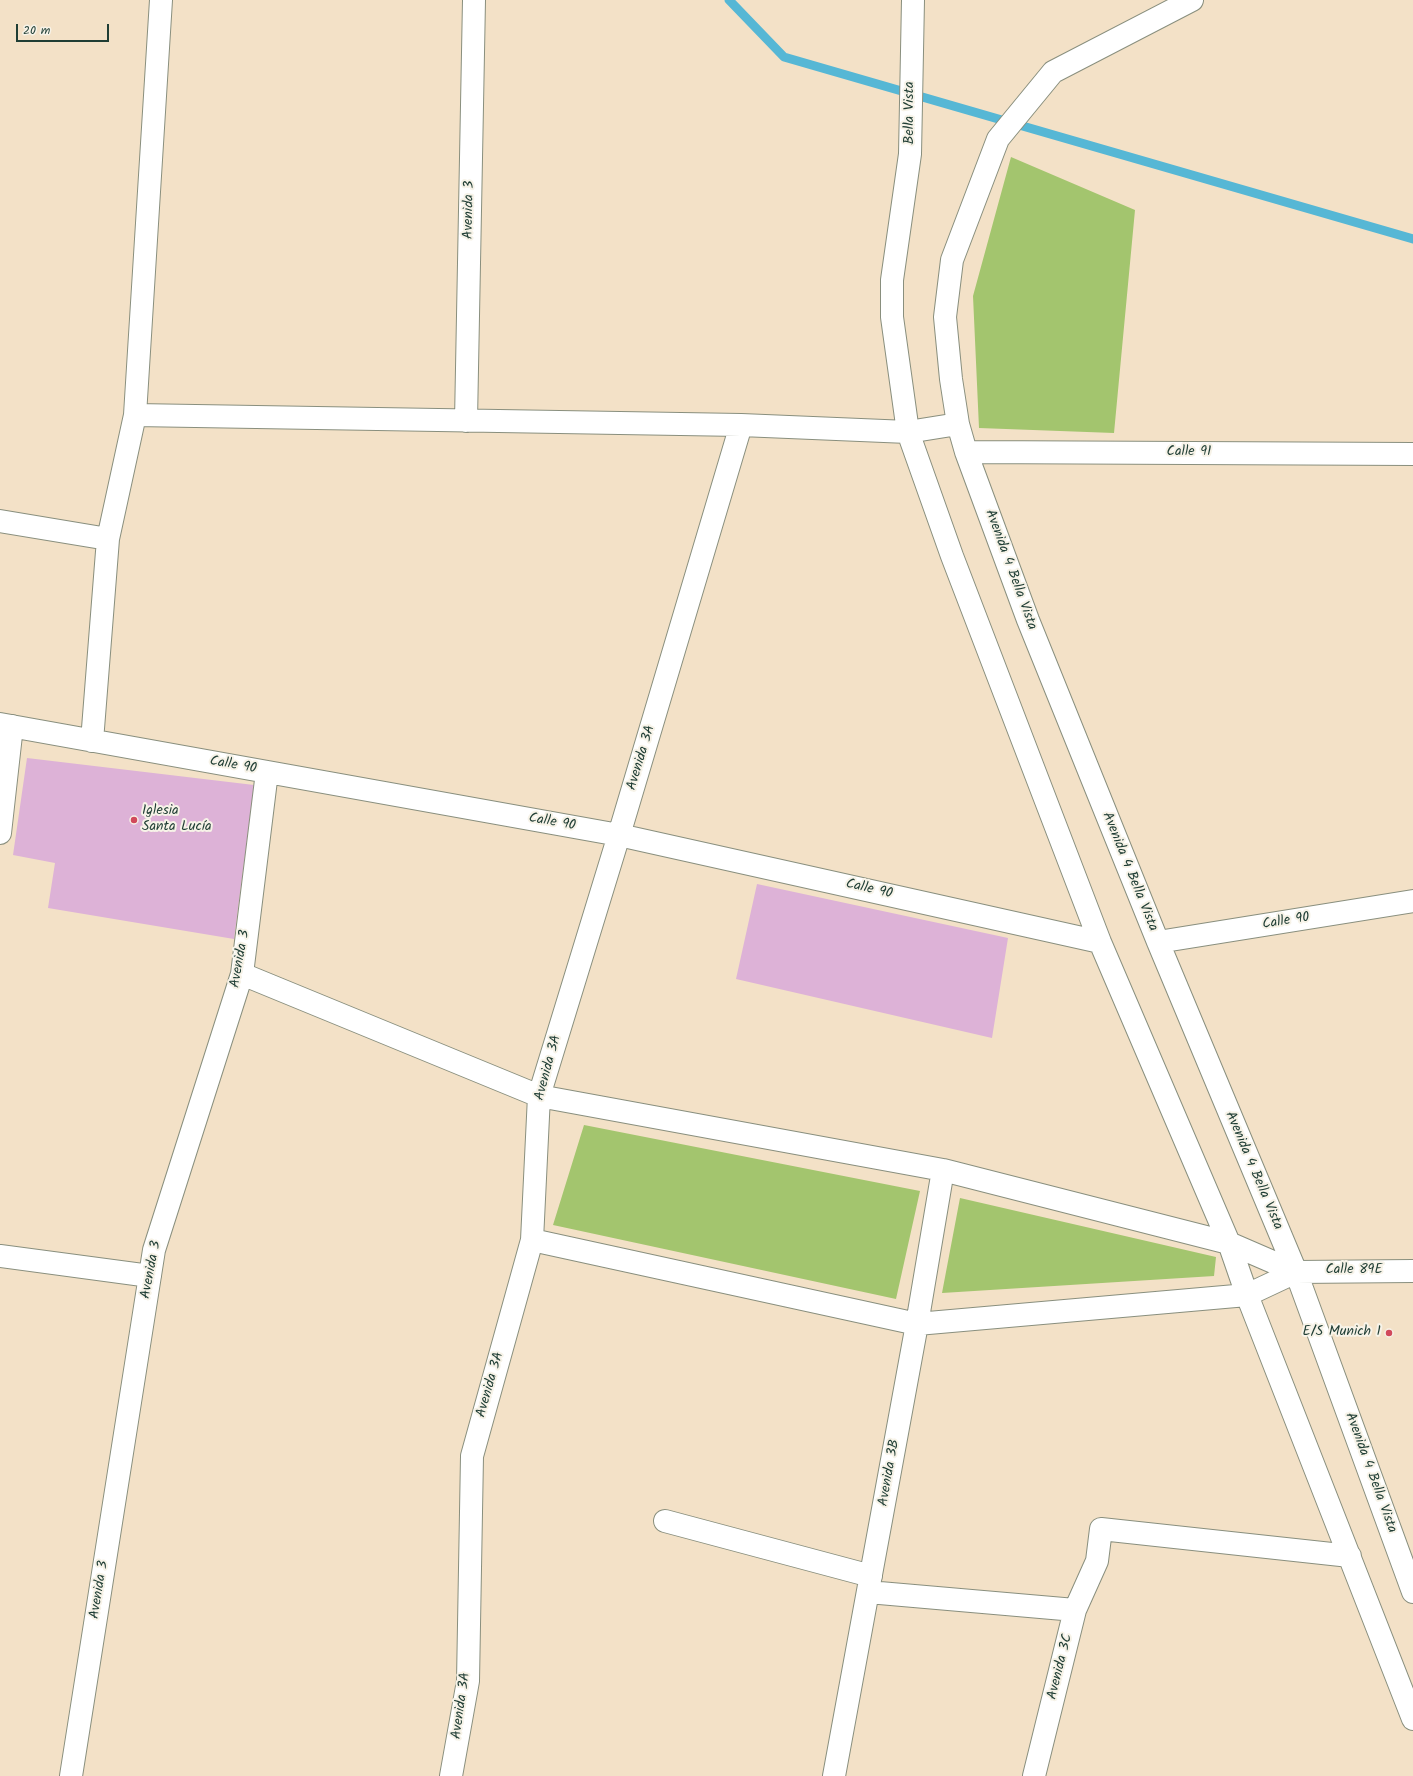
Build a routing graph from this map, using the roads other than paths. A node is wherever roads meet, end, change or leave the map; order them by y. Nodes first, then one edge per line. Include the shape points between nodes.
1 (161, 0) edge
2 (474, 0) edge
3 (913, 0) edge
4 (1192, 0) edge
5 (1155, 10) edge
6 (135, 415) junction
7 (466, 421) junction
8 (958, 424) junction
9 (741, 425) junction
10 (908, 432) junction
11 (966, 452) junction
12 (1413, 454) edge
13 (0, 521) edge
14 (108, 539) junction
15 (6, 725) edge
16 (92, 741) junction
17 (267, 772) junction
18 (0, 832) edge
19 (619, 835) junction
20 (1413, 901) edge
21 (1100, 942) junction
22 (1158, 942) junction
23 (242, 974) junction
24 (539, 1096) junction
25 (943, 1170) junction
26 (532, 1240) junction
27 (1229, 1243) junction
28 (0, 1256) edge
29 (1413, 1271) edge
30 (1296, 1272) junction
31 (150, 1276) junction
32 (1247, 1295) junction
33 (917, 1324) junction
34 (666, 1521) dead end
35 (1350, 1556) junction
36 (870, 1584) junction
37 (1413, 1592) edge
38 (1075, 1610) junction
39 (1413, 1719) edge
40 (71, 1776) edge
41 (451, 1776) edge
42 (834, 1776) edge
43 (1034, 1776) edge

1 - 6 street
2 - 7 street, Avenida 3
3 - 10 street, Bella Vista via 910,154 892,280 892,309
4 - 5 street
5 - 8 street, Avenida 4 Bella Vista via 1053,72 998,139 952,260 945,317 950,379
6 - 7 street
6 - 14 street
7 - 9 street
8 - 10 street
8 - 11 street, Avenida 4 Bella Vista
9 - 10 street
9 - 19 street, Avenida 3A
10 - 21 street via 952,556
11 - 12 street, Calle 91
11 - 22 street, Avenida 4 Bella Vista via 1028,620
13 - 14 street
14 - 16 street
15 - 16 street, Calle 90
15 - 18 street
16 - 17 street, Calle 90
17 - 19 street, Calle 90
17 - 23 street, Avenida 3
19 - 21 street, Calle 90
19 - 24 street, Avenida 3A
20 - 22 street, Calle 90
21 - 27 street
22 - 30 street, Avenida 4 Bella Vista
23 - 24 street
23 - 31 street, Avenida 3 via 154,1250
24 - 25 street
24 - 26 street, Avenida 3A
25 - 27 street
25 - 33 street, Avenida 3B
26 - 33 street
26 - 41 street, Avenida 3A via 472,1456 468,1681
27 - 30 street
27 - 32 street
28 - 31 street
29 - 30 street, Calle 89E
30 - 32 street
30 - 37 street, Avenida 4 Bella Vista
31 - 40 street, Avenida 3
32 - 33 street
32 - 35 street
33 - 36 street, Avenida 3B
34 - 36 street
35 - 38 street, Avenida 3C via 1101,1529 1097,1561
35 - 39 street
36 - 38 street
36 - 42 street, Avenida 3B
38 - 43 street, Avenida 3C

